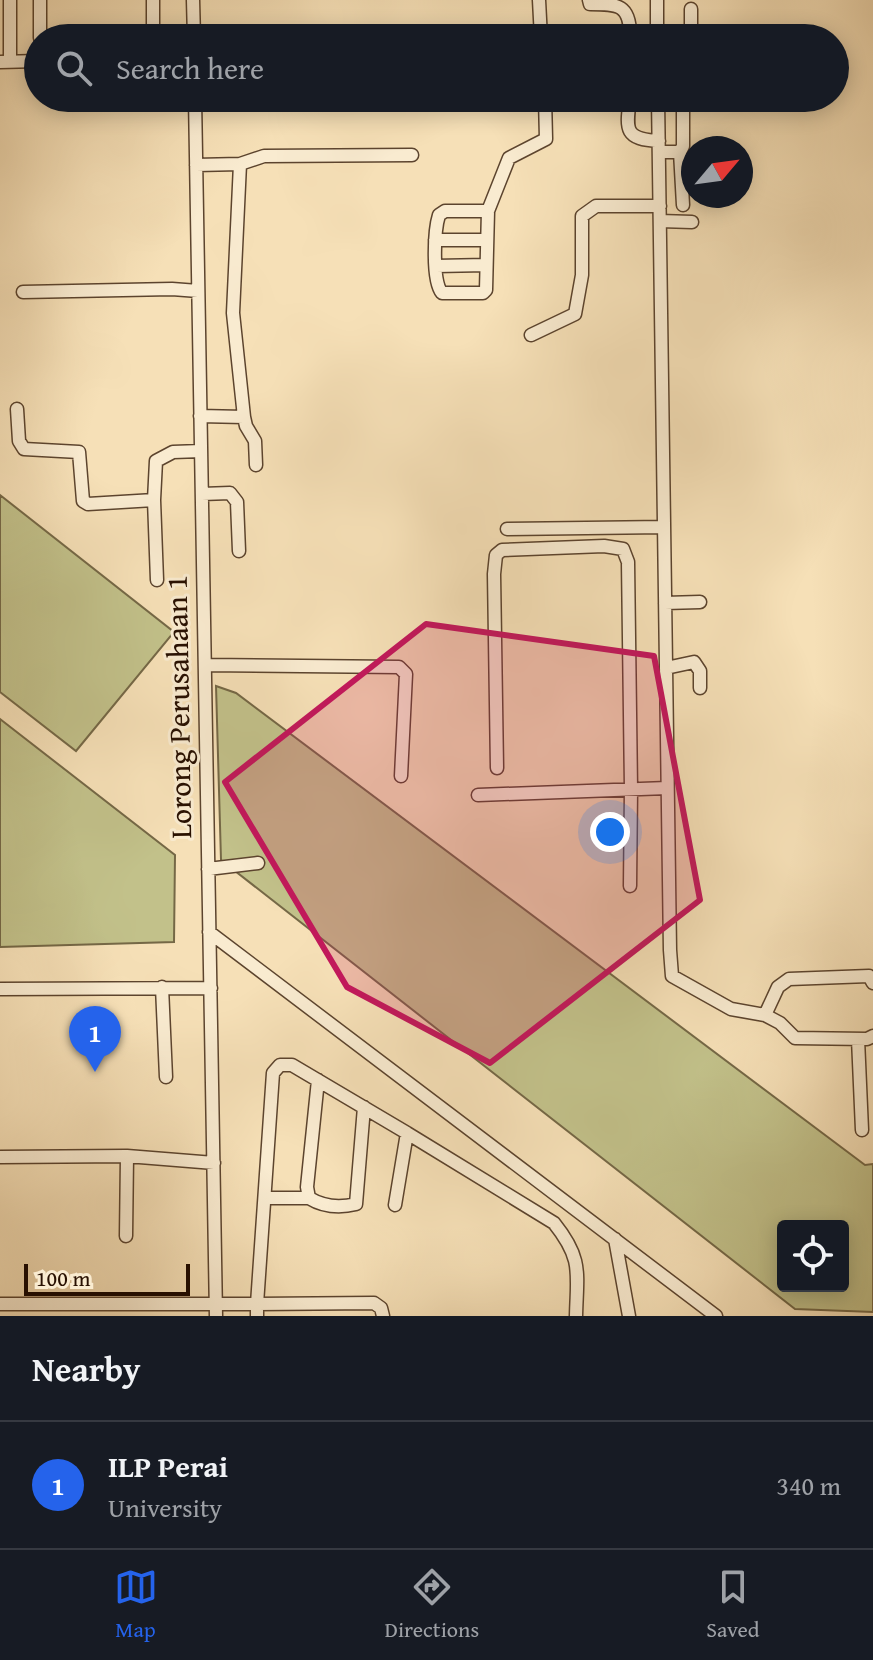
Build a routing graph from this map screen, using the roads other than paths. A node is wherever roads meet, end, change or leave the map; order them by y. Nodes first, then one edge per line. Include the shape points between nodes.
1 (10, 0) edge
2 (40, 0) edge
3 (153, 0) edge
4 (193, 0) edge
5 (539, 0) edge
6 (589, 0) edge
7 (657, 0) edge
8 (691, 9) dead end
9 (40, 24) edge
10 (153, 24) edge
11 (194, 24) edge
12 (540, 24) edge
13 (629, 24) edge
14 (657, 24) edge
15 (691, 24) edge
16 (5, 62) edge
17 (195, 112) edge
18 (545, 112) edge
19 (629, 112) edge
20 (658, 112) edge
21 (683, 112) dead end
22 (659, 146) junction
23 (680, 152) junction
24 (412, 155) dead end
25 (240, 164) junction
26 (196, 165) junction
27 (681, 170) edge
28 (660, 206) junction
29 (488, 211) junction
30 (660, 221) junction
31 (692, 222) dead end
32 (435, 240) junction
33 (486, 240) junction
34 (486, 265) junction
35 (436, 266) junction
36 (198, 291) junction
37 (23, 292) dead end
38 (531, 335) dead end
39 (17, 409) dead end
40 (200, 416) junction
41 (244, 417) junction
42 (201, 451) junction
43 (256, 465) dead end
44 (202, 494) junction
45 (154, 500) junction
46 (664, 527) junction
47 (507, 529) dead end
48 (239, 551) dead end
49 (157, 580) dead end
50 (700, 602) dead end
51 (665, 603) junction
52 (205, 665) junction
53 (666, 668) junction
54 (700, 688) dead end
55 (497, 768) dead end
56 (401, 776) dead end
57 (667, 788) junction
58 (631, 789) junction
59 (478, 795) dead end
60 (258, 863) dead end
61 (208, 869) junction
62 (630, 886) dead end
63 (209, 932) junction
64 (873, 983) edge
65 (162, 987) junction
66 (211, 988) junction
67 (0, 989) edge
68 (765, 1015) junction
69 (873, 1036) edge
70 (858, 1039) junction
71 (166, 1077) dead end
72 (318, 1080) junction
73 (364, 1107) junction
74 (862, 1130) dead end
75 (407, 1133) junction
76 (127, 1156) junction
77 (0, 1157) edge
78 (214, 1163) junction
79 (265, 1198) junction
80 (309, 1198) junction
81 (395, 1205) dead end
82 (126, 1236) dead end
83 (615, 1239) junction
84 (216, 1302) junction
85 (0, 1304) edge
86 (257, 1310) edge
87 (216, 1316) edge
88 (383, 1316) edge
89 (576, 1316) edge
90 (629, 1316) edge
91 (716, 1316) edge

1 - 16 street
2 - 9 street
3 - 10 street
4 - 11 street
5 - 12 street
6 - 13 street via 616,4
7 - 14 street
8 - 15 street
17 - 26 street, Lorong Perusahaan 1
18 - 29 street via 546,139 509,158
19 - 22 street via 632,135
20 - 22 street
21 - 23 street
22 - 23 street
22 - 28 street
23 - 27 street
24 - 25 street via 264,156
25 - 26 street
25 - 41 street via 233,313
26 - 36 street, Lorong Perusahaan 1
28 - 30 street
28 - 38 street via 589,209 582,216 582,275 575,314
29 - 32 street via 441,213
29 - 33 street
30 - 31 street
30 - 46 street
32 - 33 street
32 - 35 street
33 - 34 street
34 - 35 street
34 - 35 street via 483,293 442,293
36 - 37 street
36 - 40 street, Lorong Perusahaan 1
39 - 45 street via 24,449 79,452 83,501
40 - 41 street
40 - 42 street, Lorong Perusahaan 1
41 - 43 street via 255,441
42 - 44 street, Lorong Perusahaan 1
42 - 45 street via 160,457 154,466
44 - 48 street via 230,493 237,502
44 - 52 street, Lorong Perusahaan 1
45 - 49 street
46 - 47 street
46 - 51 street
50 - 51 street
51 - 53 street
52 - 56 street via 399,667 406,674
52 - 61 street, Lorong Perusahaan 1
53 - 54 street via 694,662
53 - 57 street
55 - 58 street via 496,555 502,550 604,546 623,549 628,562
57 - 58 street
57 - 68 street via 672,976 731,1009
58 - 59 street
58 - 62 street
60 - 61 street
61 - 63 street, Lorong Perusahaan 1
63 - 66 street, Lorong Perusahaan 1
63 - 83 street
64 - 68 street via 869,976 789,979 778,987
65 - 66 street
65 - 67 street
65 - 71 street
66 - 78 street, Lorong Perusahaan 1
68 - 70 street via 795,1038
69 - 70 street
70 - 74 street
72 - 73 street
72 - 79 street via 292,1065 280,1065 273,1073
72 - 80 street
73 - 75 street
73 - 80 street via 356,1204 321,1205
75 - 81 street
75 - 89 street via 554,1223 569,1242 578,1269
76 - 77 street
76 - 78 street
76 - 82 street
78 - 84 street, Lorong Perusahaan 1
79 - 80 street
79 - 86 street
83 - 90 street
83 - 91 street
84 - 85 street
84 - 86 street
84 - 87 street, Lorong Perusahaan 1
86 - 88 street via 374,1303

